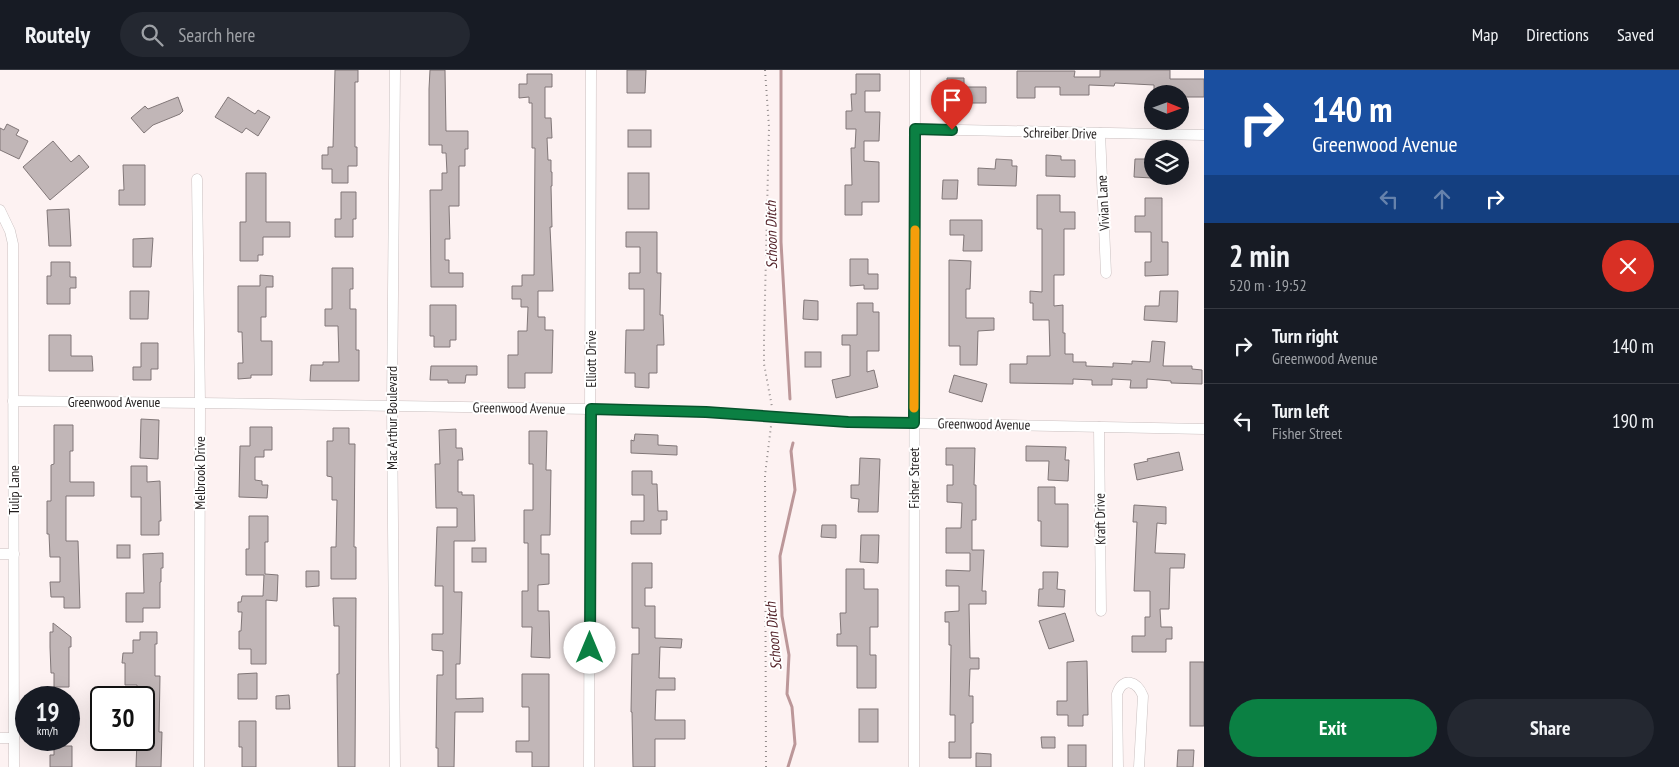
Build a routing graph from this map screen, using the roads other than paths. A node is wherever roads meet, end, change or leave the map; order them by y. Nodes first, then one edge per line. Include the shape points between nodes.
1 (395, 70) edge
2 (591, 70) edge
3 (915, 70) edge
4 (915, 129) junction
5 (1100, 134) junction
6 (1204, 135) edge
7 (197, 179) dead end
8 (2, 212) edge
9 (1106, 273) dead end
10 (13, 401) junction
11 (200, 402) junction
12 (392, 405) junction
13 (591, 409) junction
14 (914, 423) junction
15 (1099, 427) junction
16 (1204, 428) edge
17 (0, 554) edge
18 (14, 554) junction
19 (1101, 611) dead end
20 (0, 738) edge
21 (14, 738) junction
22 (14, 767) edge
23 (199, 767) edge
24 (395, 767) edge
25 (589, 767) edge
26 (914, 767) edge
27 (1118, 767) edge
28 (1139, 767) edge

1 - 12 street, Mac Arthur Boulevard
2 - 13 street, Elliott Drive
3 - 4 street, Fisher Street
4 - 5 street, Schreiber Drive
4 - 14 street, Fisher Street
5 - 6 street, Schreiber Drive
5 - 9 street, Vivian Lane
7 - 11 street, Melbrook Drive
8 - 10 street, Tulip Lane via 13,244
10 - 11 street, Greenwood Avenue
10 - 18 street, Tulip Lane
11 - 12 street, Greenwood Avenue
11 - 23 street, Melbrook Drive
12 - 13 street, Greenwood Avenue
12 - 24 street, Mac Arthur Boulevard
13 - 14 street, Greenwood Avenue
13 - 25 street, Elliott Drive
14 - 15 street, Greenwood Avenue
14 - 26 street, Fisher Street
15 - 16 street, Greenwood Avenue
15 - 19 street, Kraft Drive
17 - 18 street
18 - 21 street, Tulip Lane
20 - 21 street
21 - 22 street, Tulip Lane
27 - 28 street via 1117,694 1123,684 1129,683 1140,688 1143,696

